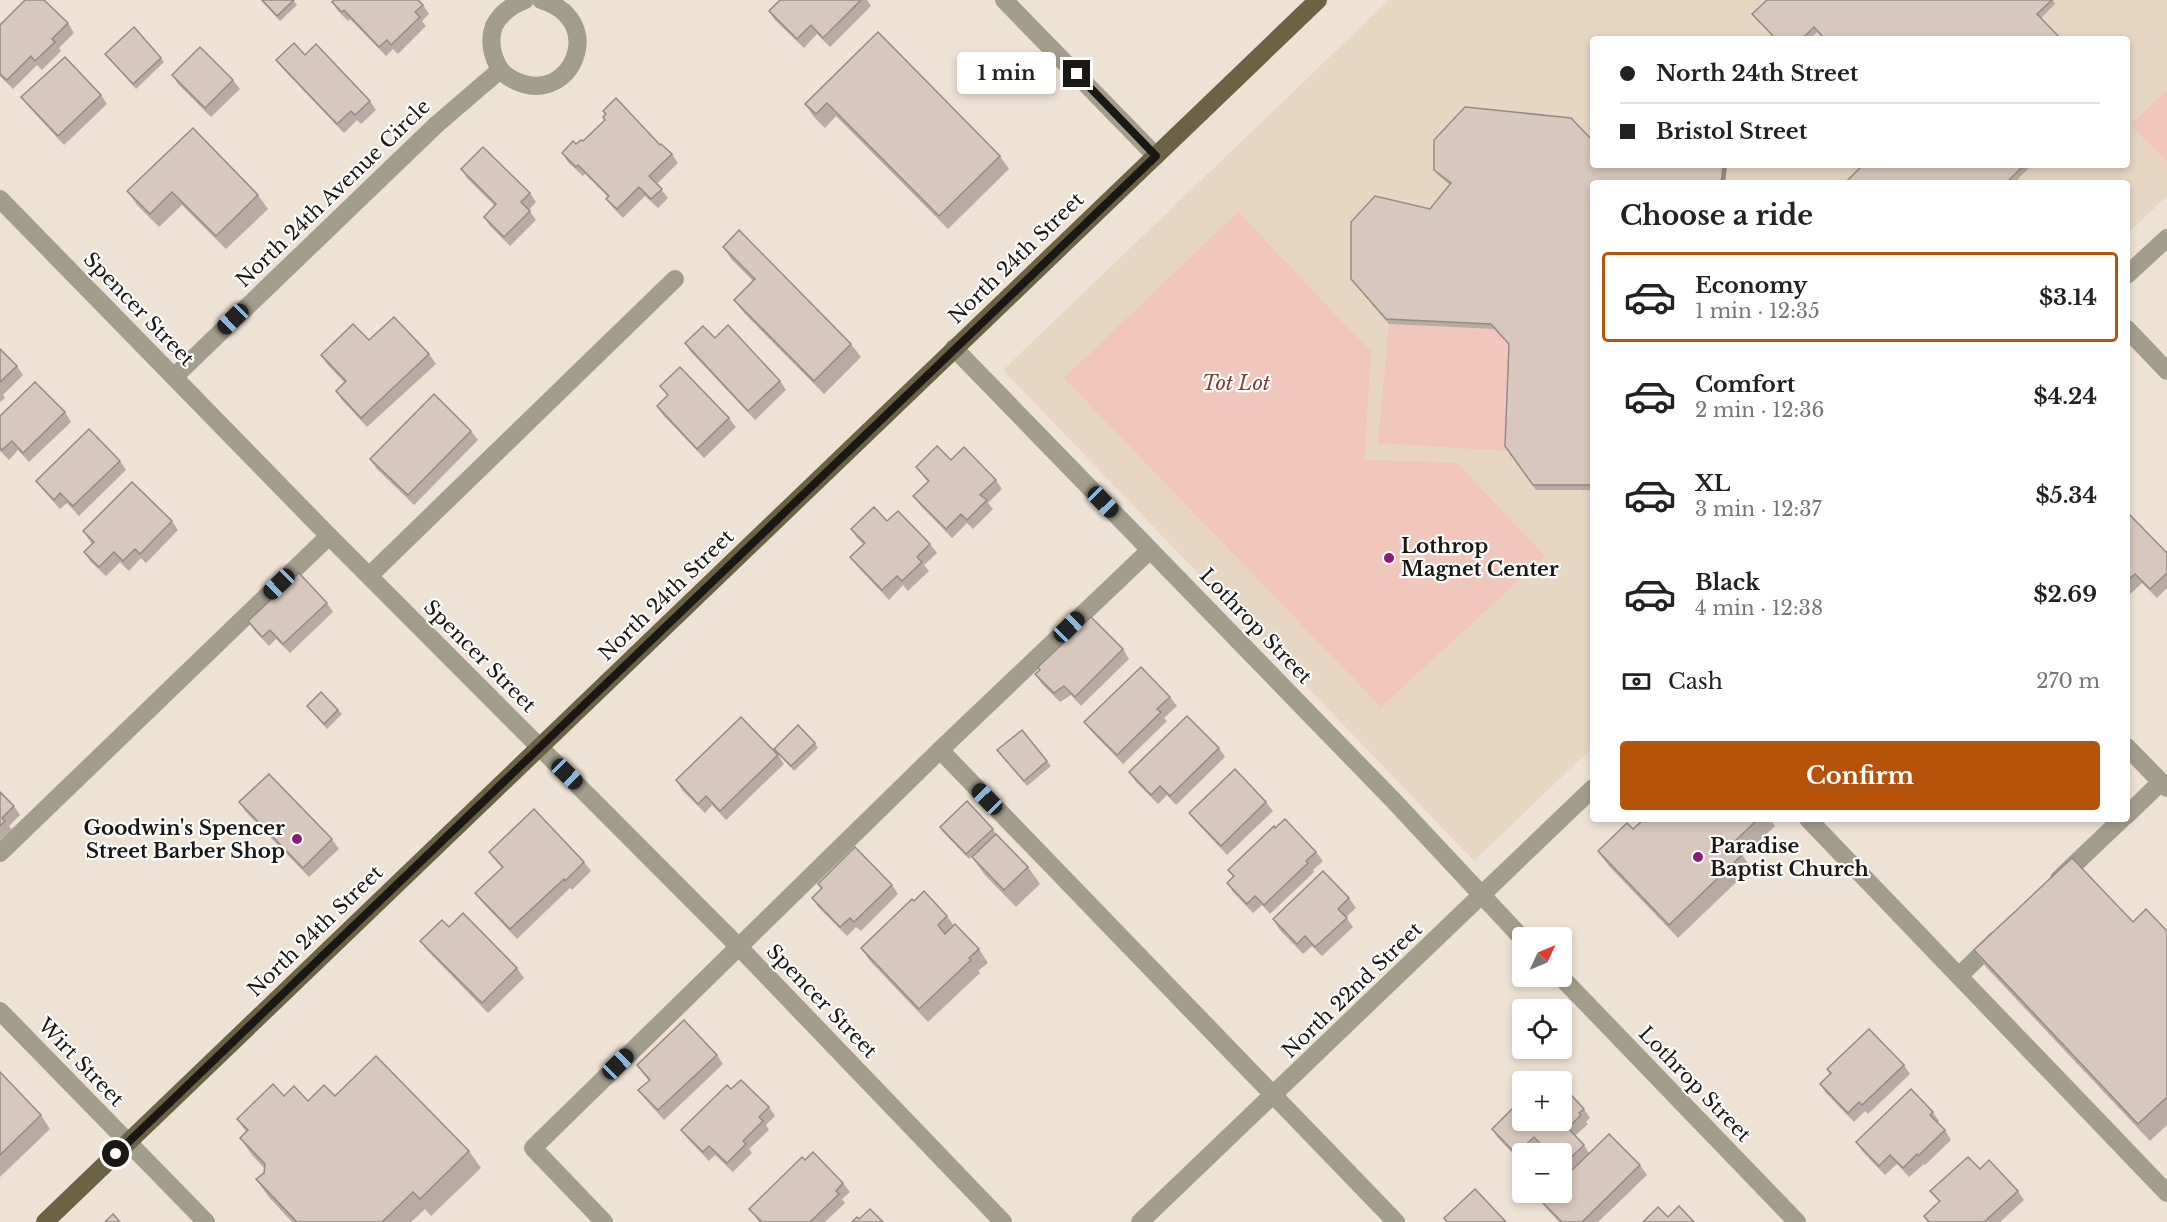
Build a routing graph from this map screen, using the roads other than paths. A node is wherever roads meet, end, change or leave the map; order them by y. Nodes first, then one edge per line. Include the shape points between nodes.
1 (525, 0) edge
2 (541, 0) edge
3 (1004, 0) edge
4 (1318, 0) edge
5 (500, 70) junction
6 (1156, 156) junction
7 (4, 210) edge
8 (2167, 238) edge
9 (2130, 272) edge
10 (675, 279) dead end
11 (2130, 332) edge
12 (954, 348) junction
13 (2167, 371) edge
14 (174, 377) junction
15 (329, 536) junction
16 (1150, 550) junction
17 (369, 576) junction
18 (539, 747) junction
19 (940, 750) junction
20 (2130, 750) edge
21 (2164, 785) edge
22 (1590, 791) edge
23 (2130, 813) edge
24 (1811, 822) edge
25 (2119, 822) edge
26 (0, 853) edge
27 (2045, 893) edge
28 (1482, 896) junction
29 (2010, 927) edge
30 (1512, 928) edge
31 (738, 946) junction
32 (1959, 976) junction
33 (1571, 987) edge
34 (0, 1011) edge
35 (1274, 1095) junction
36 (128, 1142) junction
37 (2167, 1193) edge
38 (45, 1222) edge
39 (206, 1222) edge
40 (604, 1222) edge
41 (1003, 1222) edge
42 (1140, 1222) edge
43 (1396, 1222) edge
44 (1797, 1222) edge

1 - 5 street via 501,15 494,28 491,42
2 - 5 street via 553,3 574,23 577,51 572,64 551,83 538,86 523,85
3 - 6 street
4 - 6 main road, North 24th Street
5 - 14 street, North 24th Avenue Circle via 436,125
6 - 12 main road, North 24th Street
7 - 14 street, Spencer Street
8 - 9 street
10 - 17 street
11 - 13 street
12 - 16 street, Lothrop Street
12 - 18 main road, North 24th Street
14 - 15 street, Spencer Street
15 - 17 street, Spencer Street
15 - 26 street
16 - 19 street
16 - 28 street, Lothrop Street
17 - 18 street, Spencer Street
18 - 31 street, Spencer Street
18 - 36 main road, North 24th Street
19 - 31 street
19 - 35 street
20 - 21 street
21 - 23 street
22 - 28 street, North 22nd Street
24 - 32 street
25 - 27 street
28 - 30 street, Lothrop Street
28 - 35 street, North 22nd Street
29 - 32 street
31 - 40 street via 533,1148
31 - 41 street, Spencer Street
32 - 37 street
33 - 44 street, Lothrop Street
34 - 36 street, Wirt Street
35 - 42 street, North 22nd Street
35 - 43 street
36 - 38 main road, North 24th Street
36 - 39 street, Wirt Street

